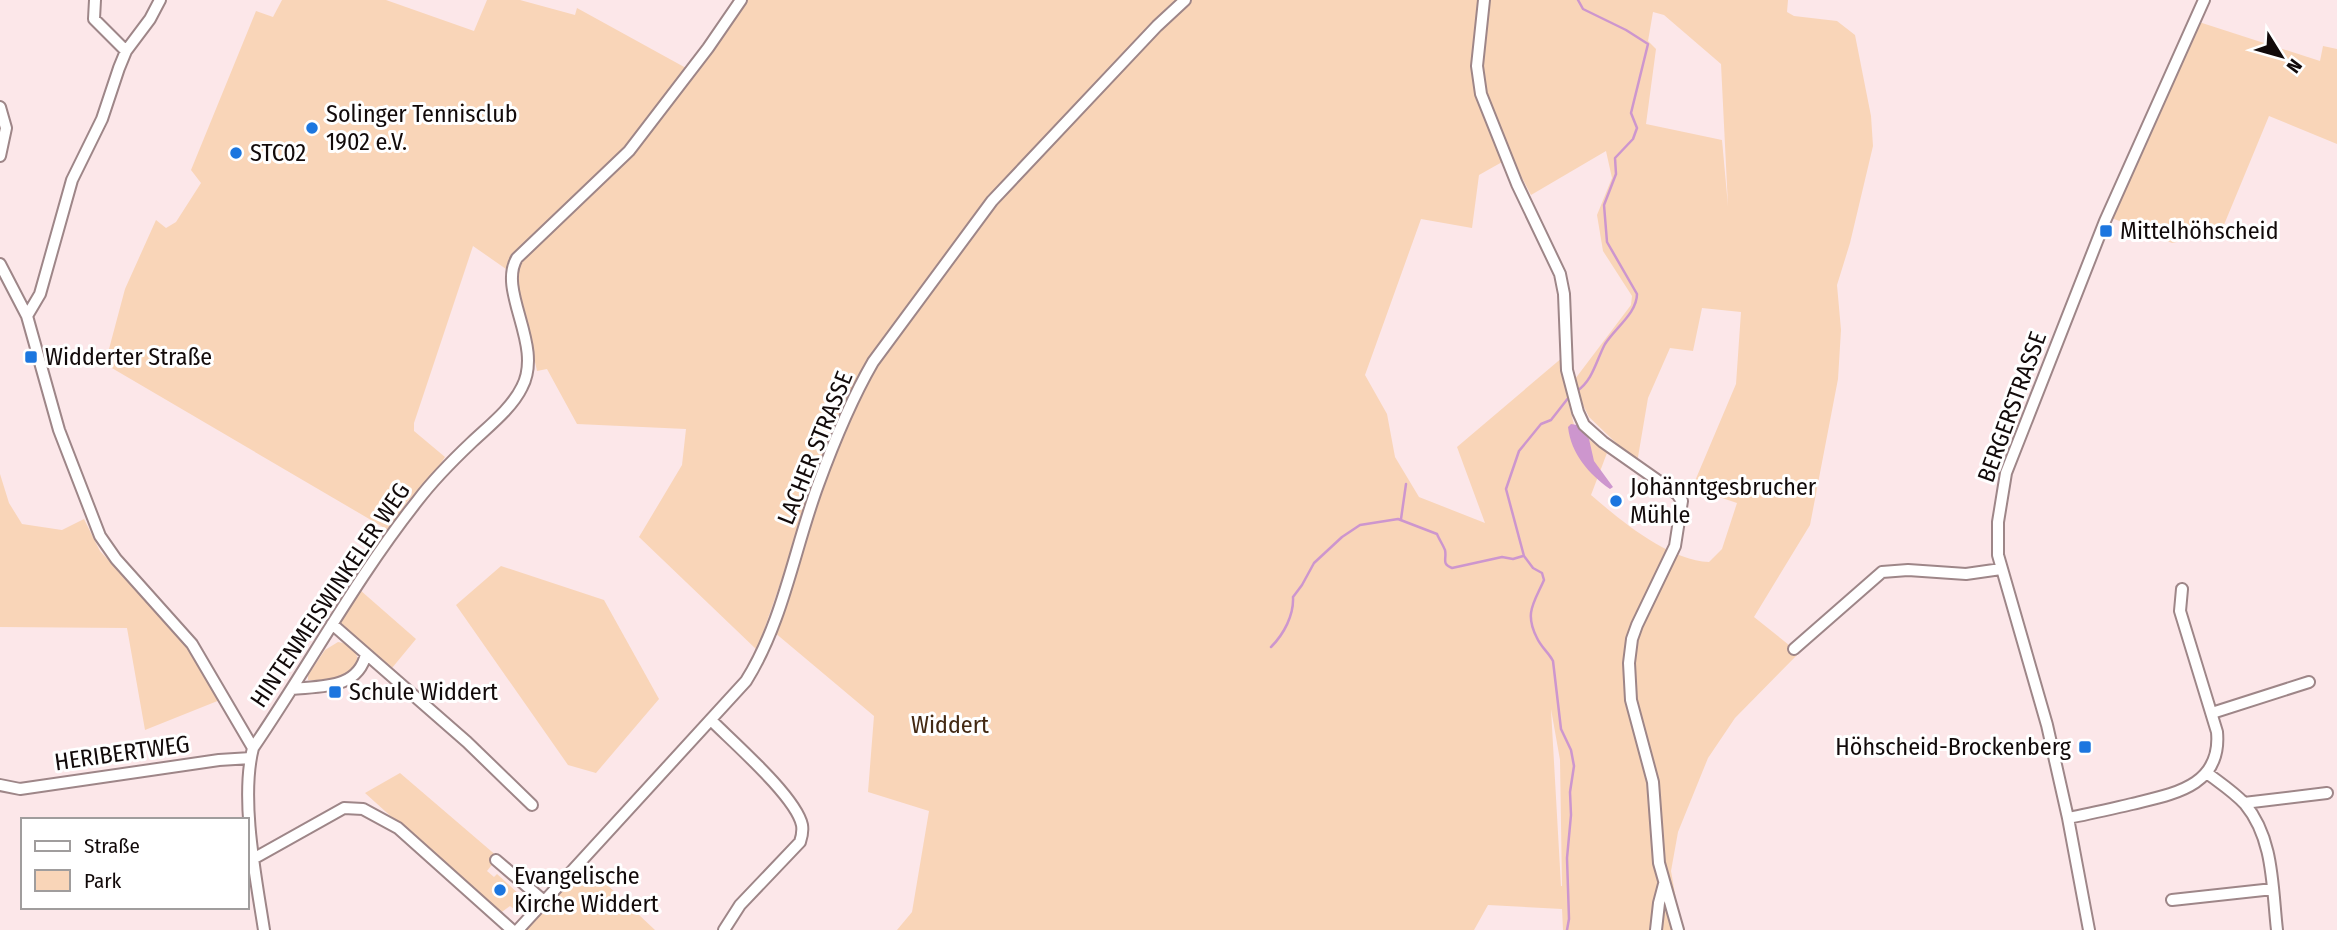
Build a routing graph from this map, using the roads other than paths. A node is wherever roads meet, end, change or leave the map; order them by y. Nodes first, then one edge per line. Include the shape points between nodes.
1 (95, 0) edge
2 (160, 0) edge
3 (741, 0) edge
4 (1185, 0) edge
5 (1484, 0) edge
6 (2204, 0) edge
7 (126, 51) junction
8 (0, 107) edge
9 (0, 156) edge
10 (0, 264) edge
11 (27, 316) junction
12 (2001, 569) junction
13 (2182, 589) dead end
14 (332, 624) junction
15 (1794, 649) dead end
16 (366, 654) junction
17 (2309, 682) dead end
18 (292, 689) junction
19 (2212, 713) junction
20 (712, 721) junction
21 (252, 753) junction
22 (2207, 773) junction
23 (0, 785) edge
24 (2328, 793) dead end
25 (2244, 803) junction
26 (532, 805) dead end
27 (2068, 818) junction
28 (253, 859) junction
29 (496, 860) dead end
30 (1664, 884) junction
31 (2273, 889) junction
32 (2172, 900) dead end
33 (544, 901) junction
34 (264, 930) edge
35 (512, 930) edge
36 (519, 930) edge
37 (724, 930) edge
38 (1656, 930) edge
39 (1678, 930) edge
40 (2090, 930) edge
41 (2277, 930) edge

1 - 7 street via 94,19
2 - 7 street
3 - 14 street, HINTENMEISWINKELER WEG via 629,151 517,258 511,281 528,363 522,388 423,493
4 - 20 street, LACHER STRASSE via 992,201 873,362 818,485 761,657
5 - 30 street via 1477,66 1480,94 1560,274 1567,370 1574,401 1594,435 1682,500 1675,546 1637,625 1629,663 1631,700 1653,782
6 - 12 street, BERGERSTRASSE via 2103,225 2006,473 1998,522
7 - 11 street via 102,119 72,180 40,294
8 - 9 street via 6,128
10 - 11 street
11 - 21 street via 60,429 100,536 192,643
12 - 15 street via 1966,574 1882,572
12 - 27 street, BERGERSTRASSE via 2047,725
13 - 19 street via 2180,611
14 - 16 street
14 - 18 street, HINTENMEISWINKELER WEG
16 - 18 street via 360,669 348,680
16 - 26 street
17 - 19 street
18 - 21 street, HINTENMEISWINKELER WEG
19 - 22 street via 2217,742
20 - 33 street, LACHER STRASSE
20 - 37 street via 783,795 803,831 800,842 740,905
21 - 23 street, HERIBERTWEG via 19,789
21 - 28 street
22 - 25 street
22 - 27 street via 2181,792
24 - 25 street
25 - 31 street via 2264,837
27 - 40 street, BERGERSTRASSE
28 - 34 street
28 - 35 street via 344,808 363,809 398,828
29 - 33 street
30 - 38 street
30 - 39 street
31 - 32 street
31 - 41 street
33 - 36 street, LACHER STRASSE

